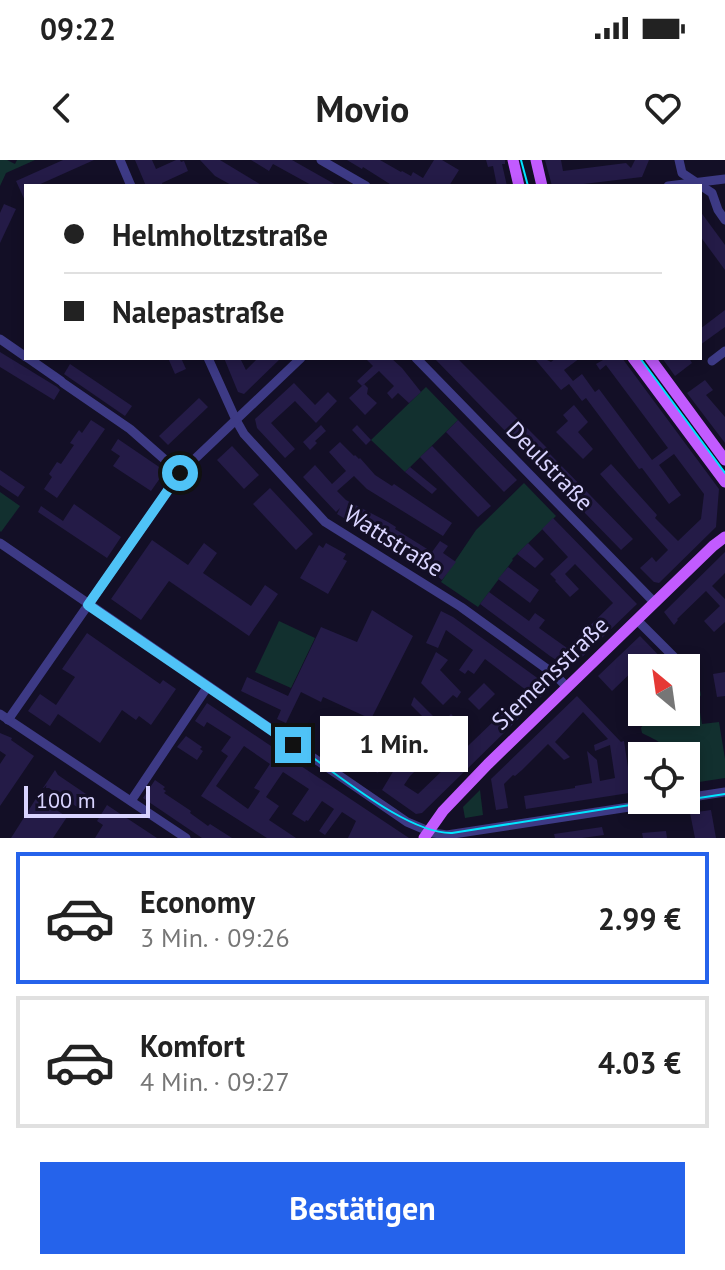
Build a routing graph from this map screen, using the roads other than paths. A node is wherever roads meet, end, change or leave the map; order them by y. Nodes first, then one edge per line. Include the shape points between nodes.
1 (120, 160) edge
2 (321, 160) edge
3 (513, 160) edge
4 (536, 160) edge
5 (679, 160) edge
6 (725, 179) edge
7 (697, 182) junction
8 (130, 184) edge
9 (363, 184) edge
10 (519, 184) edge
11 (542, 184) edge
12 (682, 184) edge
13 (700, 184) edge
14 (702, 186) edge
15 (725, 220) edge
16 (0, 339) edge
17 (725, 351) edge
18 (24, 356) edge
19 (30, 360) edge
20 (209, 360) edge
21 (299, 360) edge
22 (418, 360) edge
23 (634, 360) edge
24 (651, 360) edge
25 (712, 361) dead end
26 (236, 420) junction
27 (725, 460) edge
28 (180, 473) junction
29 (725, 482) edge
30 (725, 529) edge
31 (725, 537) edge
32 (0, 543) edge
33 (713, 546) junction
34 (655, 603) junction
35 (88, 605) junction
36 (637, 620) junction
37 (671, 654) edge
38 (208, 686) junction
39 (567, 687) junction
40 (4, 717) edge
41 (725, 792) edge
42 (700, 796) edge
43 (131, 801) junction
44 (628, 807) edge
45 (426, 835) edge
46 (186, 838) edge

1 - 8 street
2 - 9 street
3 - 10 main road
4 - 11 main road
5 - 7 street via 682,173
6 - 7 street
7 - 12 street
7 - 13 street
14 - 15 street via 712,193
16 - 18 street
17 - 25 street
19 - 28 street via 130,429
20 - 26 street, Wattstraße
21 - 26 street
22 - 34 street, Deulstraße
23 - 29 main road
24 - 27 main road
26 - 28 street
26 - 39 street, Wattstraße via 325,522 461,607
28 - 35 street
30 - 33 main road, Siemensstraße
31 - 33 main road, Siemensstraße
32 - 35 street
33 - 34 main road, Siemensstraße
34 - 36 main road, Siemensstraße
35 - 38 street
35 - 40 street
36 - 37 street
36 - 39 main road, Siemensstraße
38 - 43 street
38 - 45 street
39 - 45 main road, Siemensstraße via 478,774
40 - 43 street
41 - 42 street
43 - 46 street
44 - 45 street

